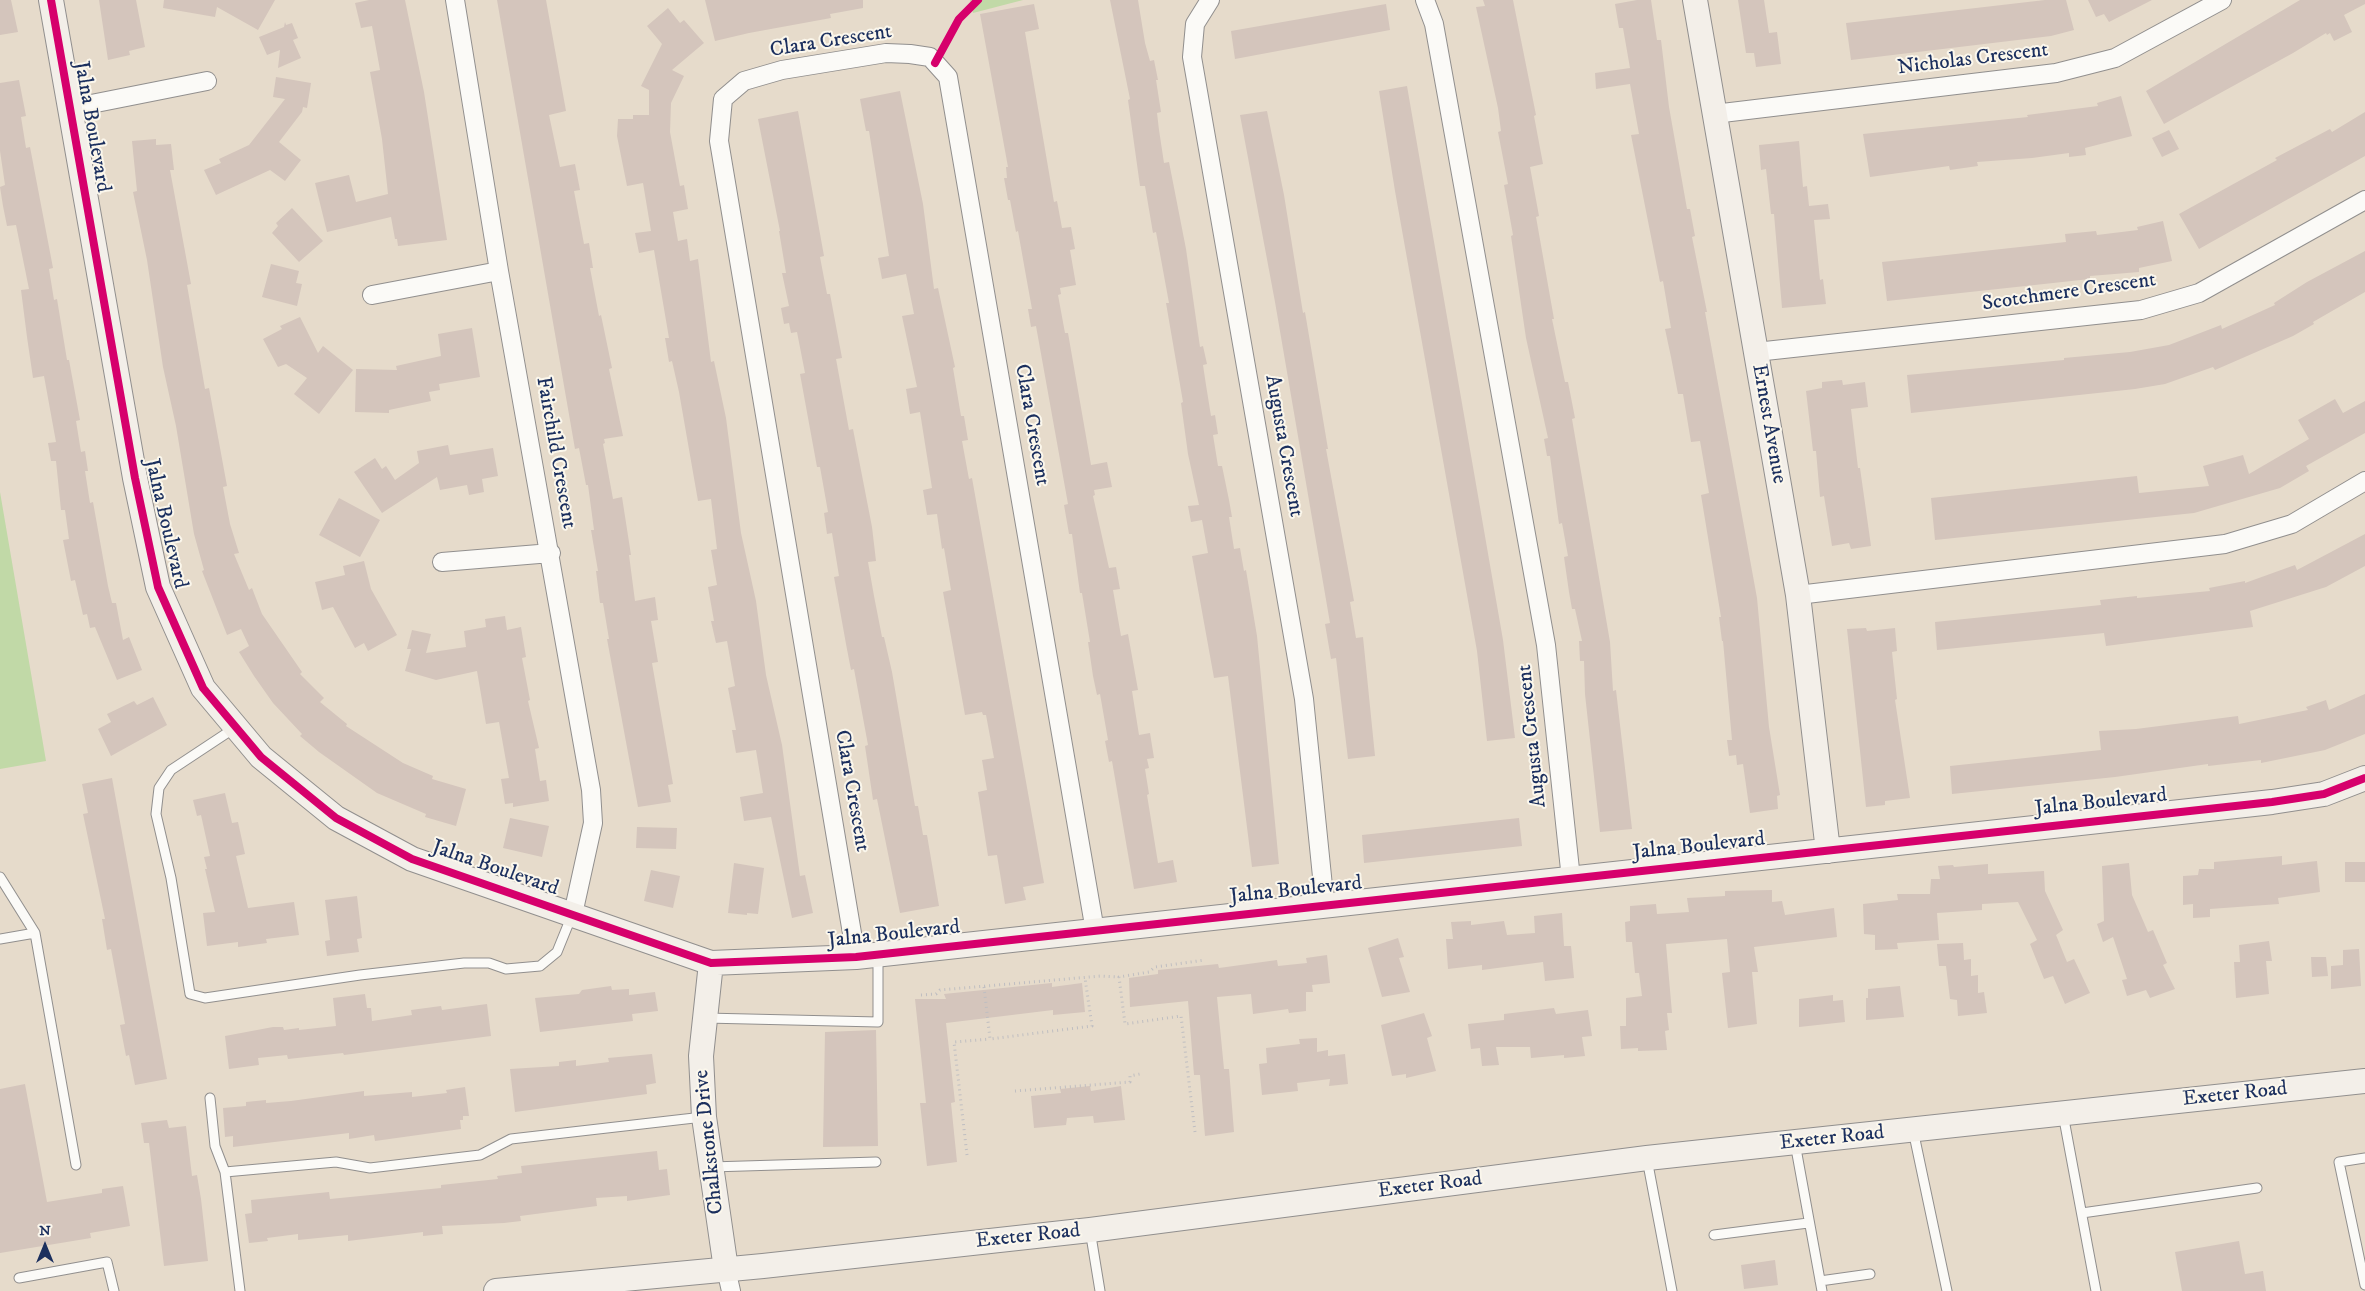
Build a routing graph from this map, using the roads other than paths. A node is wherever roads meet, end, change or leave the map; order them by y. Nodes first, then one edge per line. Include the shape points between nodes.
1 (51, 0) edge
2 (455, 0) edge
3 (1210, 0) edge
4 (1425, 0) edge
5 (1696, 0) edge
6 (2222, 0) edge
7 (207, 81) dead end
8 (70, 108) junction
9 (1714, 114) junction
10 (2365, 200) edge
11 (499, 271) junction
12 (372, 295) dead end
13 (1756, 352) junction
14 (2365, 481) edge
15 (551, 553) junction
16 (442, 562) dead end
17 (1798, 595) junction
18 (236, 727) junction
19 (2365, 778) edge
20 (1828, 851) junction
21 (0, 877) edge
22 (1571, 879) junction
23 (1325, 906) junction
24 (573, 914) junction
25 (1095, 931) junction
26 (35, 933) junction
27 (0, 940) edge
28 (867, 956) junction
29 (711, 963) junction
30 (705, 1018) junction
31 (2365, 1081) edge
32 (210, 1098) dead end
33 (2062, 1114) junction
34 (704, 1117) junction
35 (1913, 1130) junction
36 (1796, 1142) junction
37 (1647, 1158) junction
38 (2365, 1158) edge
39 (876, 1162) dead end
40 (76, 1165) dead end
41 (711, 1167) junction
42 (225, 1172) junction
43 (2257, 1188) dead end
44 (2082, 1213) junction
45 (1808, 1223) junction
46 (1090, 1230) junction
47 (1714, 1235) dead end
48 (1870, 1274) dead end
49 (19, 1278) dead end
50 (728, 1280) edge
51 (1820, 1281) junction
52 (2365, 1285) edge
53 (114, 1291) edge
54 (240, 1291) edge
55 (496, 1291) edge
56 (1100, 1291) edge
57 (1672, 1291) edge
58 (1822, 1291) edge
59 (1947, 1291) edge
60 (2096, 1291) edge

1 - 8 street, Jalna Boulevard
2 - 11 street, Fairchild Crescent
3 - 23 street, Augusta Crescent via 1195,24 1192,57 1304,699
4 - 22 street, Augusta Crescent via 1434,24 1546,645
5 - 9 street, Ernest Avenue
6 - 9 street, Nicholas Crescent via 2115,58 2056,73
7 - 8 street
8 - 18 street, Jalna Boulevard via 158,587 203,688
9 - 13 street, Ernest Avenue
10 - 13 street, Scotchmere Crescent via 2199,292 2141,310
11 - 12 street
11 - 15 street, Fairchild Crescent
13 - 17 street, Ernest Avenue
14 - 17 street via 2292,524 2225,544
15 - 16 street
15 - 24 street, Fairchild Crescent via 591,790 593,823
17 - 20 street, Ernest Avenue
18 - 24 street, Jalna Boulevard via 261,756 336,818 412,859
18 - 24 lane via 171,770 159,788 156,814 171,878 190,994 205,998 464,963 489,963 506,969 540,966 556,952
19 - 20 street, Jalna Boulevard via 2324,794 2272,802
20 - 22 street, Jalna Boulevard
21 - 26 lane
22 - 23 street, Jalna Boulevard
23 - 25 street, Jalna Boulevard
24 - 29 street, Jalna Boulevard
25 - 28 street, Jalna Boulevard
25 - 28 street, Clara Crescent via 948,77 930,57 886,53 782,70 744,82 723,99 718,141
26 - 27 lane
26 - 40 lane
28 - 29 street, Jalna Boulevard
28 - 30 lane via 878,1022
29 - 30 street, Chalkstone Drive
30 - 34 street, Chalkstone Drive via 701,1056
31 - 33 street, Exeter Road
32 - 42 lane via 215,1146
33 - 35 street, Exeter Road
33 - 44 lane
34 - 41 street, Chalkstone Drive
34 - 42 lane via 511,1139 480,1155 370,1168 336,1162
35 - 36 street, Exeter Road
35 - 59 lane
36 - 37 street, Exeter Road
36 - 45 lane
37 - 46 street, Exeter Road
37 - 57 lane
38 - 52 lane via 2339,1162
39 - 41 lane
41 - 50 street, Chalkstone Drive
42 - 54 lane
43 - 44 lane
44 - 60 lane
45 - 47 lane
45 - 51 lane
46 - 50 street, Exeter Road via 763,1266
46 - 56 lane
48 - 51 lane
49 - 53 lane via 108,1262
50 - 55 street, Exeter Road
51 - 58 lane

